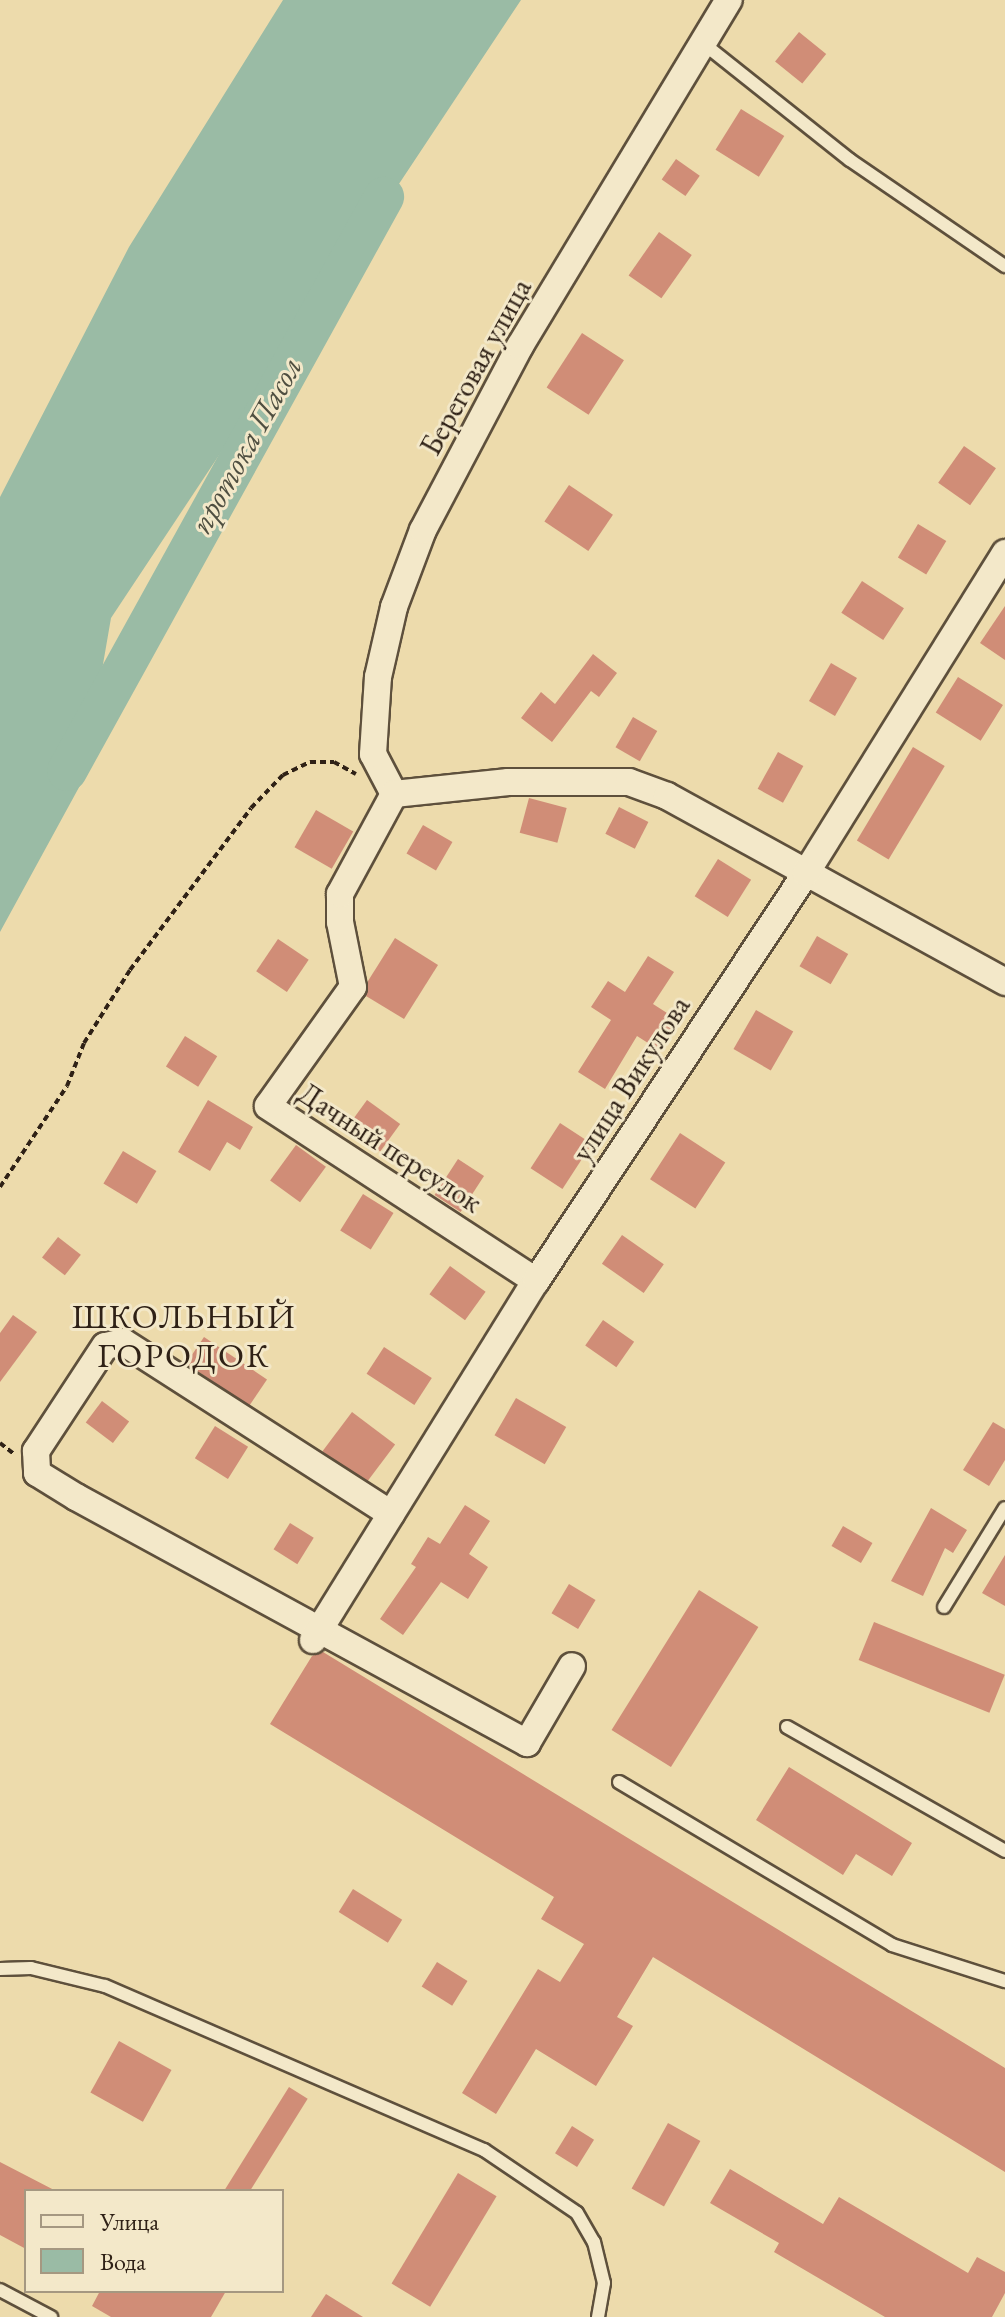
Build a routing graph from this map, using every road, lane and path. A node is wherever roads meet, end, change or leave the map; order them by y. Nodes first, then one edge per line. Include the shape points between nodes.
1 (729, 0) edge
2 (704, 44) junction
3 (1005, 266) edge
4 (1005, 553) edge
5 (394, 794) junction
6 (806, 873) junction
7 (1005, 982) edge
8 (0, 1187) edge
9 (536, 1281) junction
10 (1005, 1508) edge
11 (391, 1514) junction
12 (944, 1607) dead end
13 (317, 1634) junction
14 (572, 1666) dead end
15 (787, 1727) dead end
16 (619, 1782) dead end
17 (1005, 1851) edge
18 (0, 1969) edge
19 (1005, 1981) edge
20 (0, 2290) edge
21 (51, 2317) edge
22 (598, 2317) edge

1 - 2 street, Береговая улица
2 - 3 lane via 850,160
2 - 5 street, Береговая улица via 520,346 423,530 394,607 378,677 373,754
4 - 6 street, улица Викулова
5 - 6 street via 508,782 629,782 667,796
5 - 8 path via 334,762 310,762 283,775 251,808 130,970 84,1043 67,1086
5 - 9 street, Дачный переулок via 340,894 353,987 268,1106
6 - 7 street
6 - 9 street, улица Викулова
9 - 11 street, улица Викулова
10 - 12 lane
11 - 13 street, улица Викулова
11 - 13 street via 123,1342 105,1346 36,1451 37,1473
13 - 14 street via 527,1743
15 - 17 lane
16 - 19 lane via 892,1945
18 - 22 lane via 31,1968 105,1986 484,2150 577,2213 594,2242 604,2283
20 - 21 lane

